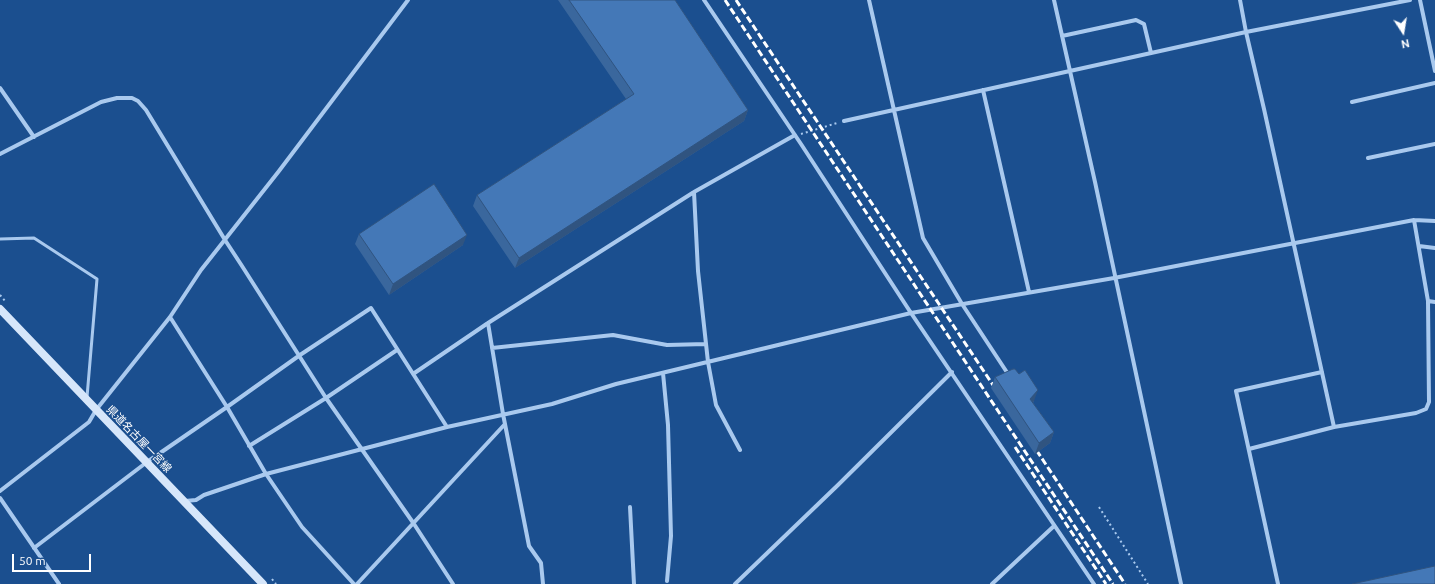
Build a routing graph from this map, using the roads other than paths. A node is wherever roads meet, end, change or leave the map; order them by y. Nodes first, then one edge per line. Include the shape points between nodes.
1 (408, 0) edge
2 (704, 0) edge
3 (869, 0) edge
4 (1054, 0) edge
5 (1240, 0) edge
6 (1410, 0) edge
7 (1420, 0) edge
8 (1246, 32) junction
9 (1062, 36) junction
10 (1151, 53) junction
11 (1435, 70) edge
12 (1070, 71) junction
13 (1435, 83) edge
14 (0, 88) edge
15 (982, 90) junction
16 (1352, 102) dead end
17 (894, 109) junction
18 (844, 121) road end
19 (795, 135) junction
20 (34, 137) junction
21 (1435, 144) edge
22 (0, 154) edge
23 (1368, 158) dead end
24 (694, 192) junction
25 (1414, 220) junction
26 (1435, 221) edge
27 (0, 239) edge
28 (225, 240) junction
29 (1294, 244) junction
30 (1419, 246) junction
31 (1435, 248) edge
32 (1114, 278) junction
33 (1029, 292) junction
34 (1428, 302) junction
35 (1435, 302) edge
36 (962, 304) junction
37 (0, 309) edge
38 (911, 313) junction
39 (170, 317) junction
40 (488, 323) junction
41 (706, 344) junction
42 (492, 348) junction
43 (397, 350) junction
44 (300, 355) junction
45 (708, 362) junction
46 (952, 372) junction
47 (1322, 372) junction
48 (663, 373) junction
49 (413, 374) junction
50 (1010, 377) edge
51 (1429, 389) junction
52 (1435, 390) edge
53 (326, 398) junction
54 (86, 400) junction
55 (227, 407) junction
56 (96, 410) junction
57 (503, 414) junction
58 (505, 424) junction
59 (448, 427) junction
60 (1334, 427) junction
61 (249, 446) junction
62 (1249, 448) junction
63 (362, 450) junction
64 (740, 450) dead end
65 (146, 462) junction
66 (266, 474) junction
67 (0, 491) edge
68 (0, 498) edge
69 (185, 501) junction
70 (630, 507) dead end
71 (414, 524) junction
72 (1054, 526) junction
73 (34, 548) junction
74 (667, 581) dead end
75 (59, 584) edge
76 (263, 584) edge
77 (356, 584) edge
78 (453, 584) edge
79 (543, 584) edge
80 (634, 584) edge
81 (735, 584) edge
82 (992, 584) edge
83 (1094, 584) edge
84 (1181, 584) edge
85 (1278, 584) edge

1 - 28 street
2 - 19 street
3 - 17 street
4 - 9 street
5 - 8 street
6 - 8 street
7 - 11 street
8 - 10 street
8 - 29 street
9 - 10 street via 1136,20 1144,24
9 - 12 street
10 - 12 street
12 - 15 street
12 - 32 street
13 - 16 street
14 - 20 street
15 - 17 street
15 - 33 street
17 - 18 street
17 - 36 street via 923,238
19 - 24 street
19 - 38 street
20 - 22 street
20 - 28 street via 101,102 116,98 132,98 138,101 146,110
21 - 23 street
24 - 40 street
24 - 41 street via 698,271
25 - 26 street
25 - 29 street
25 - 30 street
27 - 54 lane via 34,238 97,279
28 - 39 street via 201,270
28 - 44 street
29 - 32 street
29 - 47 street
30 - 31 street
30 - 34 street
32 - 33 street
32 - 84 street
33 - 36 street
34 - 35 street
34 - 51 street
36 - 38 street
36 - 50 street
37 - 54 main road, 県道名古屋一宮線
38 - 45 street
38 - 46 street
39 - 55 street
39 - 56 street
40 - 42 street
40 - 49 street
41 - 42 street via 667,345 613,335
41 - 45 street
42 - 57 street
43 - 44 street via 371,308
43 - 49 street
43 - 53 street
44 - 53 street
44 - 55 street
45 - 48 street
45 - 64 street via 716,405
46 - 72 street
46 - 81 street
47 - 60 street
47 - 62 street via 1236,391
48 - 57 street via 616,384 552,404
48 - 74 street via 668,425 671,536
49 - 59 street
51 - 52 street
51 - 60 street via 1426,409 1416,413
53 - 61 street
53 - 63 street
54 - 56 main road, 県道名古屋一宮線
55 - 61 street
55 - 65 street
56 - 65 main road, 県道名古屋一宮線
56 - 67 street via 89,422
57 - 58 street
57 - 59 street
58 - 71 street
58 - 79 street via 529,546 541,563
59 - 63 street
60 - 62 street
61 - 66 street
62 - 85 street
63 - 66 street
63 - 71 street
65 - 69 main road, 県道名古屋一宮線
65 - 73 street
66 - 69 street via 196,500
66 - 77 street via 302,527
68 - 73 street
69 - 76 main road, 県道名古屋一宮線
70 - 80 street
71 - 77 street
71 - 78 street
72 - 82 street
72 - 83 street
73 - 75 street

